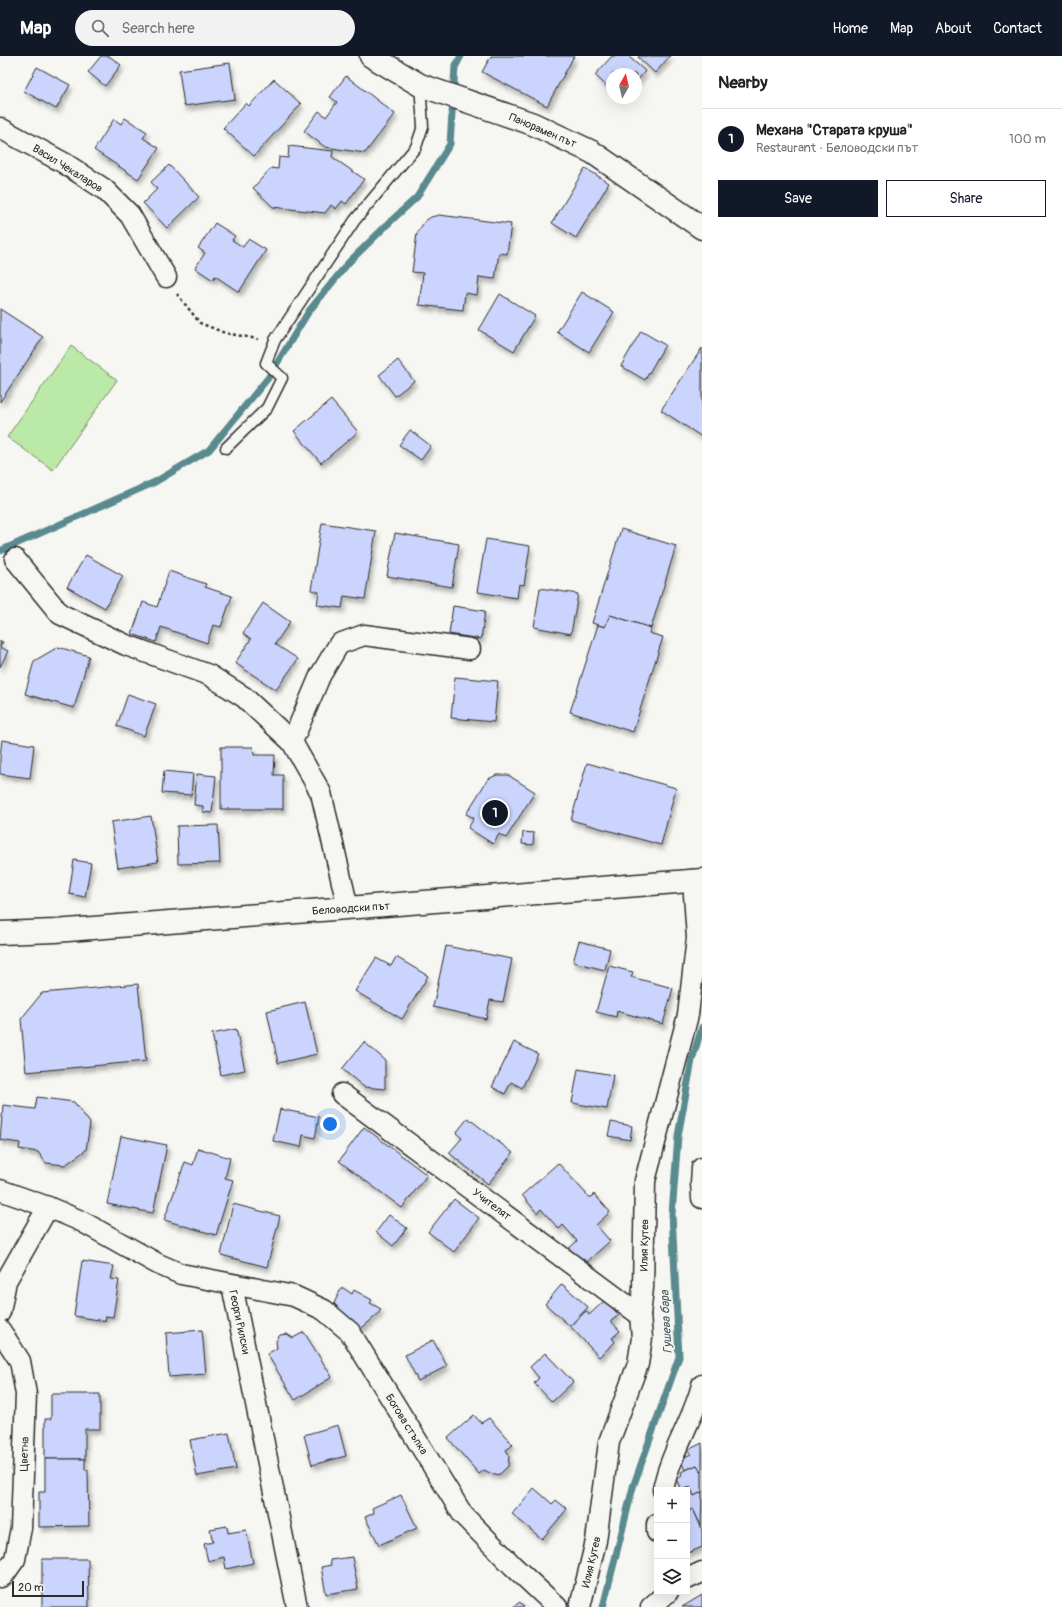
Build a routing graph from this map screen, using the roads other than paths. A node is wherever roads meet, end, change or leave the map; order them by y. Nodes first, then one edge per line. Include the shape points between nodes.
1 (371, 56) edge
2 (428, 88) junction
3 (0, 128) edge
4 (702, 228) edge
5 (166, 277) road end
6 (226, 448) dead end
7 (15, 559) dead end
8 (470, 649) dead end
9 (292, 742) junction
10 (699, 884) edge
11 (348, 908) junction
12 (0, 933) edge
13 (342, 1094) dead end
14 (702, 1168) edge
15 (0, 1190) edge
16 (702, 1198) edge
17 (48, 1207) junction
18 (3, 1284) edge
19 (232, 1285) junction
20 (0, 1312) edge
21 (640, 1315) junction
22 (0, 1330) edge
23 (702, 1385) edge
24 (664, 1487) edge
25 (702, 1572) edge
26 (0, 1577) edge
27 (690, 1578) edge
28 (665, 1595) edge
29 (296, 1607) edge
30 (557, 1607) edge
31 (580, 1607) edge
32 (651, 1607) edge

1 - 2 street, Панорамен път
2 - 4 street, Панорамен път via 533,124 592,152
2 - 6 lane via 423,126 416,147 355,220 275,340 266,363 282,378 267,408
3 - 5 street, Васил Чекаларов via 64,163 104,189 130,215
7 - 9 street via 60,614 126,644 209,675 244,697
8 - 9 street via 364,634 339,644 320,676
9 - 11 street via 321,793
10 - 11 street, Беловодски път
10 - 21 street, Илия Кутев via 697,938 688,1015 645,1181 644,1288
11 - 12 street, Беловодски път
13 - 21 street, Учителят
14 - 16 street
15 - 17 street, Георги Рилски
17 - 18 street
17 - 19 street, Георги Рилски via 81,1221 181,1274
18 - 20 street
19 - 29 street, Георги Рилски
19 - 30 street, Богова стъпка via 294,1296 324,1310 350,1332 463,1515
21 - 31 street, Илия Кутев via 642,1338 638,1364 609,1442 596,1541
22 - 26 street, Цветна via 20,1361 26,1394 20,1528 15,1559
23 - 24 street via 697,1405 666,1474
25 - 27 street
28 - 32 street

